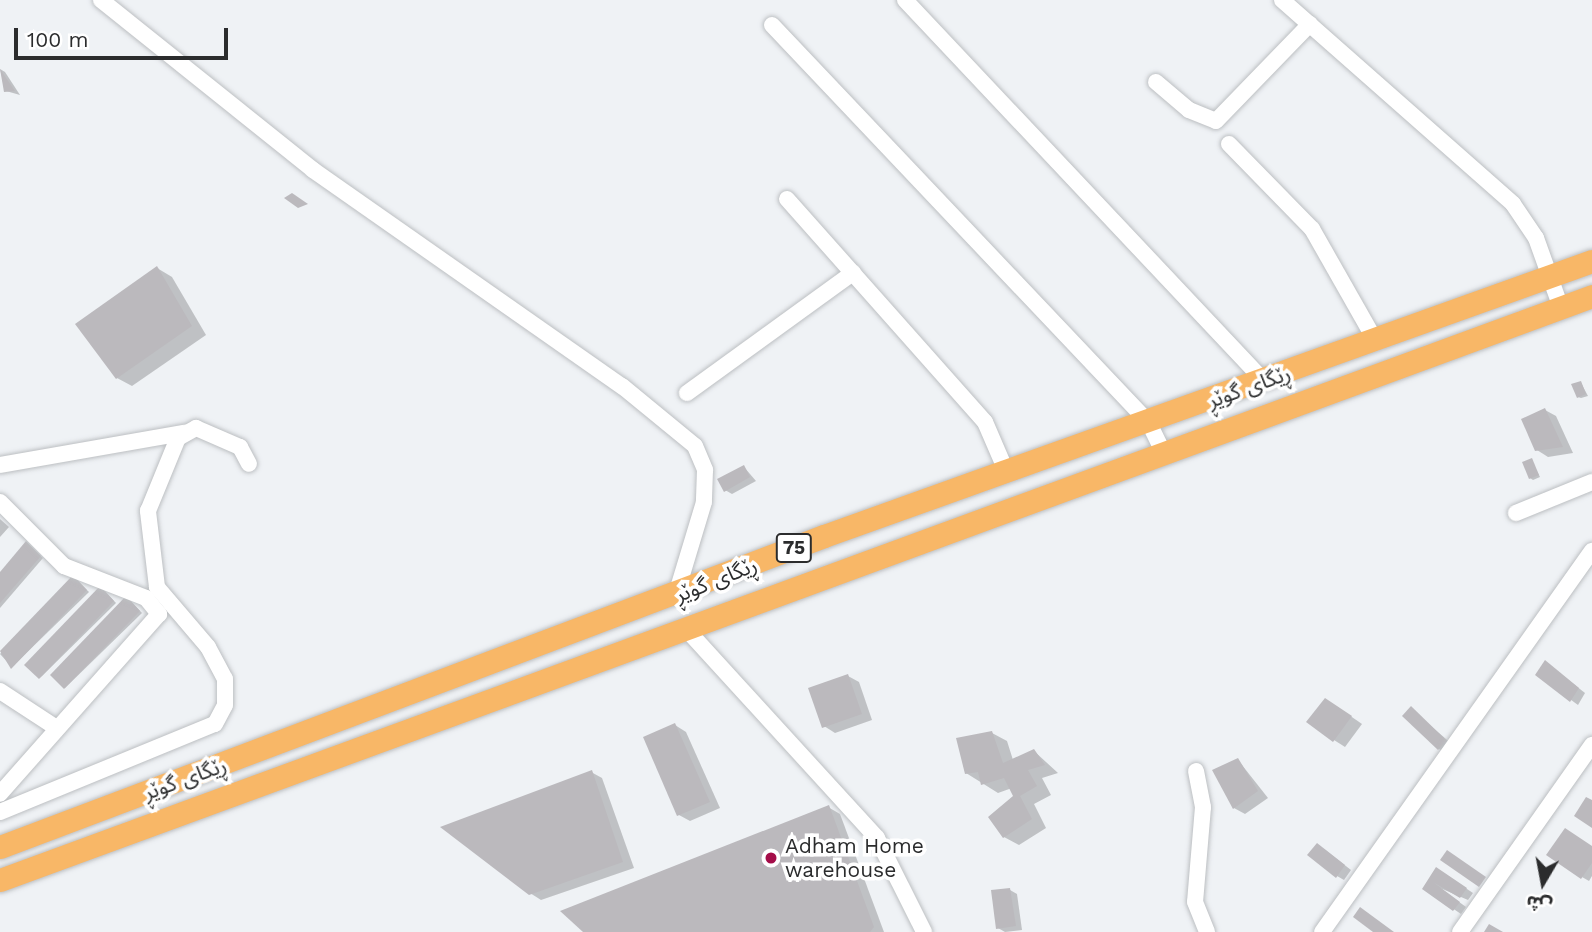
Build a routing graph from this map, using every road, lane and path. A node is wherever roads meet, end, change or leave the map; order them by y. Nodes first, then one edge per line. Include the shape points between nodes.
1 (101, 0) edge
2 (905, 0) edge
3 (1282, 0) edge
4 (1310, 24) junction
5 (772, 25) dead end
6 (1156, 82) dead end
7 (1229, 144) dead end
8 (787, 199) dead end
9 (1592, 261) edge
10 (853, 273) junction
11 (1552, 276) junction
12 (1592, 297) edge
13 (1561, 308) junction
14 (1376, 340) junction
15 (1264, 381) junction
16 (687, 393) dead end
17 (1150, 423) junction
18 (190, 432) junction
19 (1164, 454) junction
20 (249, 464) dead end
21 (0, 465) edge
22 (1007, 473) junction
23 (1592, 482) edge
24 (0, 502) edge
25 (1516, 513) dead end
26 (1592, 551) edge
27 (675, 597) junction
28 (688, 631) junction
29 (0, 691) edge
30 (55, 727) junction
31 (1592, 745) edge
32 (1196, 771) dead end
33 (0, 794) edge
34 (0, 812) edge
35 (0, 848) edge
36 (0, 880) edge
37 (924, 932) edge
38 (1207, 932) edge
39 (1322, 932) edge
40 (1460, 932) edge

1 - 27 street via 313,170 622,386 695,446 705,470 704,502
2 - 15 street
3 - 4 street
4 - 6 street via 1216,121 1189,110
4 - 11 street via 1513,204
5 - 17 street
7 - 14 street via 1312,229
8 - 10 street
9 - 11 highway, ڕێگای گوێڕ / 75
10 - 16 street
10 - 22 street via 985,422
11 - 13 street
11 - 14 highway, ڕێگای گوێڕ / 75
12 - 13 highway, ڕێگای گوێڕ / 75
13 - 19 highway, ڕێگای گوێڕ / 75
14 - 15 highway, ڕێگای گوێڕ / 75
15 - 17 highway, ڕێگای گوێڕ / 75
17 - 19 street
17 - 22 highway, ڕێگای گوێڕ / 75
18 - 20 street via 240,447
18 - 21 street
18 - 34 street via 178,438 165,465 148,511 148,535 157,587 208,647 225,679 220,716 206,731
19 - 28 highway, ڕێگای گوێڕ / 75
22 - 27 highway, ڕێگای گوێڕ / 75 via 824,536
23 - 25 street
24 - 30 street via 64,566 158,608 109,677
26 - 39 street
27 - 35 highway, ڕێگای گوێڕ / 75
28 - 36 highway, ڕێگای گوێڕ / 75
28 - 37 street via 877,838
29 - 30 street
30 - 33 street
31 - 40 street
32 - 38 street via 1203,807 1195,902

